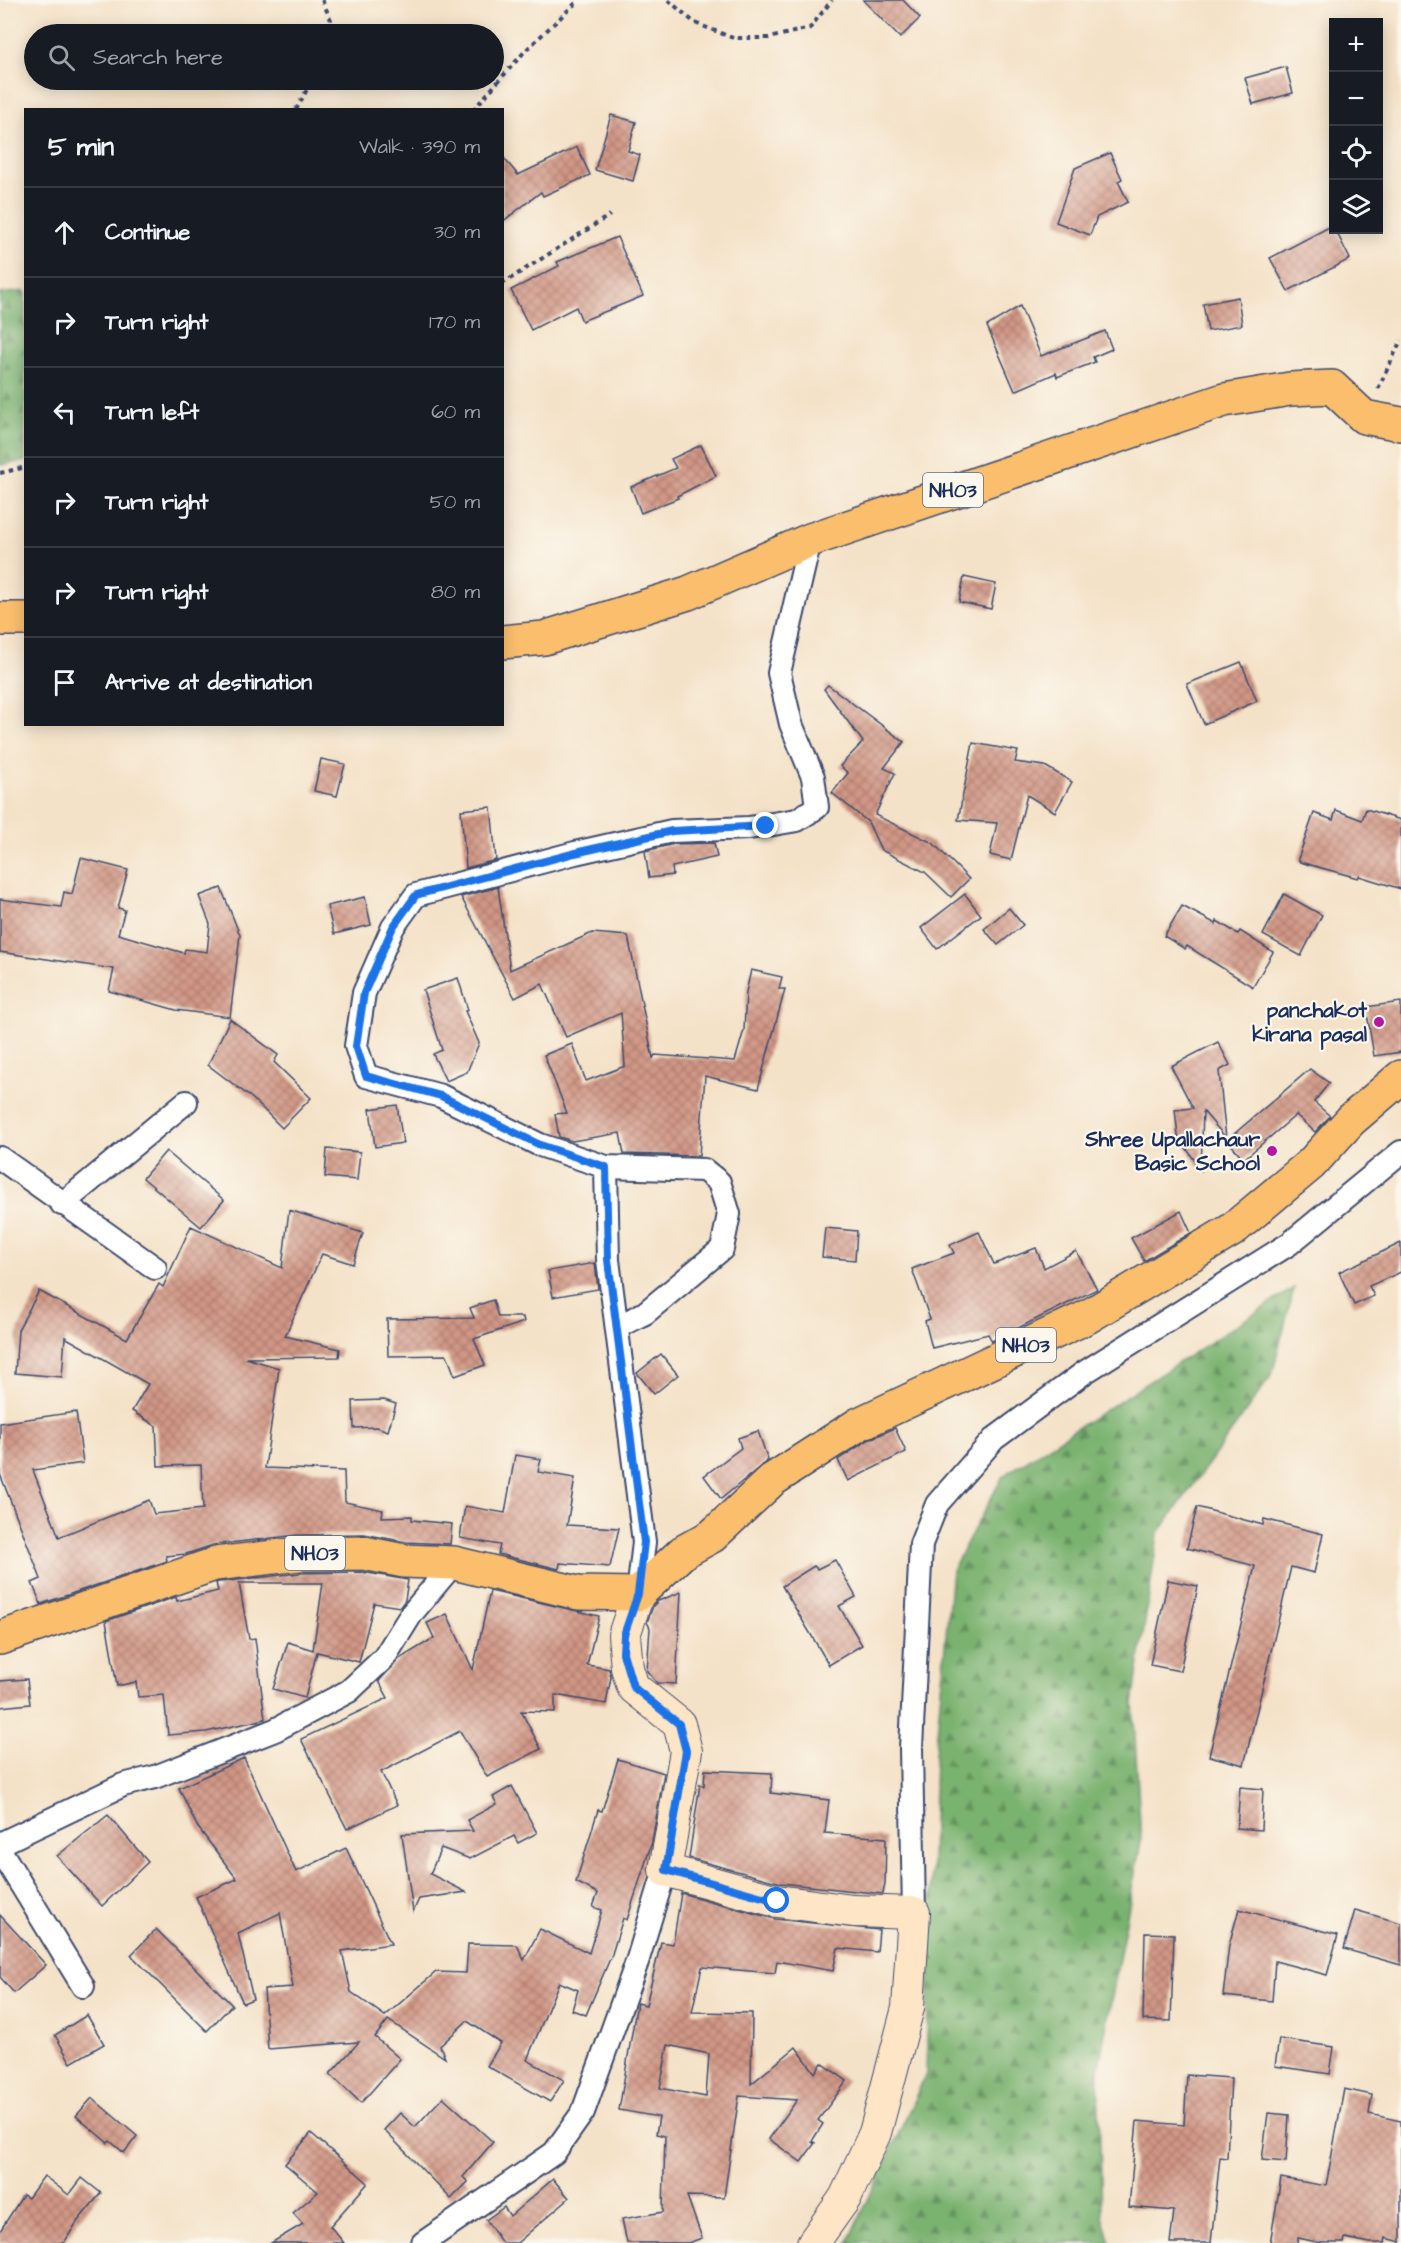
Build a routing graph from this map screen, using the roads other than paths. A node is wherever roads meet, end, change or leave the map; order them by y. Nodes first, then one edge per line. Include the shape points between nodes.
1 (1401, 423) edge
2 (810, 540) junction
3 (0, 619) edge
4 (24, 620) edge
5 (504, 642) edge
6 (1401, 1077) edge
7 (186, 1102) dead end
8 (1401, 1152) edge
9 (0, 1158) edge
10 (606, 1167) junction
11 (62, 1204) junction
12 (155, 1268) dead end
13 (617, 1327) junction
14 (454, 1563) junction
15 (638, 1594) junction
16 (0, 1638) edge
17 (0, 1844) edge
18 (0, 1850) edge
19 (666, 1870) junction
20 (914, 1913) junction
21 (83, 1986) dead end
22 (423, 2243) edge
23 (813, 2243) edge

1 - 2 main road, NH03 via 1364,417 1332,387 1290,389 1224,400
2 - 5 main road, NH03 via 688,592 544,638
2 - 10 street via 779,673 790,724 813,777 817,807 797,820 749,828 672,831 416,895 393,927 364,993 356,1046 366,1076 441,1096 540,1145
3 - 4 main road
6 - 15 main road, NH03 via 1351,1120 1311,1164 1232,1230 1087,1317 859,1424 772,1480 712,1536 683,1552
7 - 11 street
8 - 20 street via 1289,1244 1085,1372 994,1439 938,1504 921,1544 911,1748
9 - 11 street
10 - 13 street via 608,1260
10 - 13 street via 705,1170 719,1182 729,1214 722,1249 645,1313
11 - 12 street
13 - 15 street via 644,1542
14 - 15 main road, NH03 via 579,1593
14 - 16 main road, NH03 via 404,1561 364,1553 322,1553 215,1564
14 - 17 street via 412,1613 384,1658 349,1691 275,1730 155,1777 123,1785
15 - 19 main road via 624,1635 627,1668 633,1687 679,1724 686,1751
18 - 21 street
19 - 20 main road via 777,1901 853,1911
19 - 22 street via 584,2112 554,2153
20 - 23 main road via 908,2008 875,2133 845,2198

